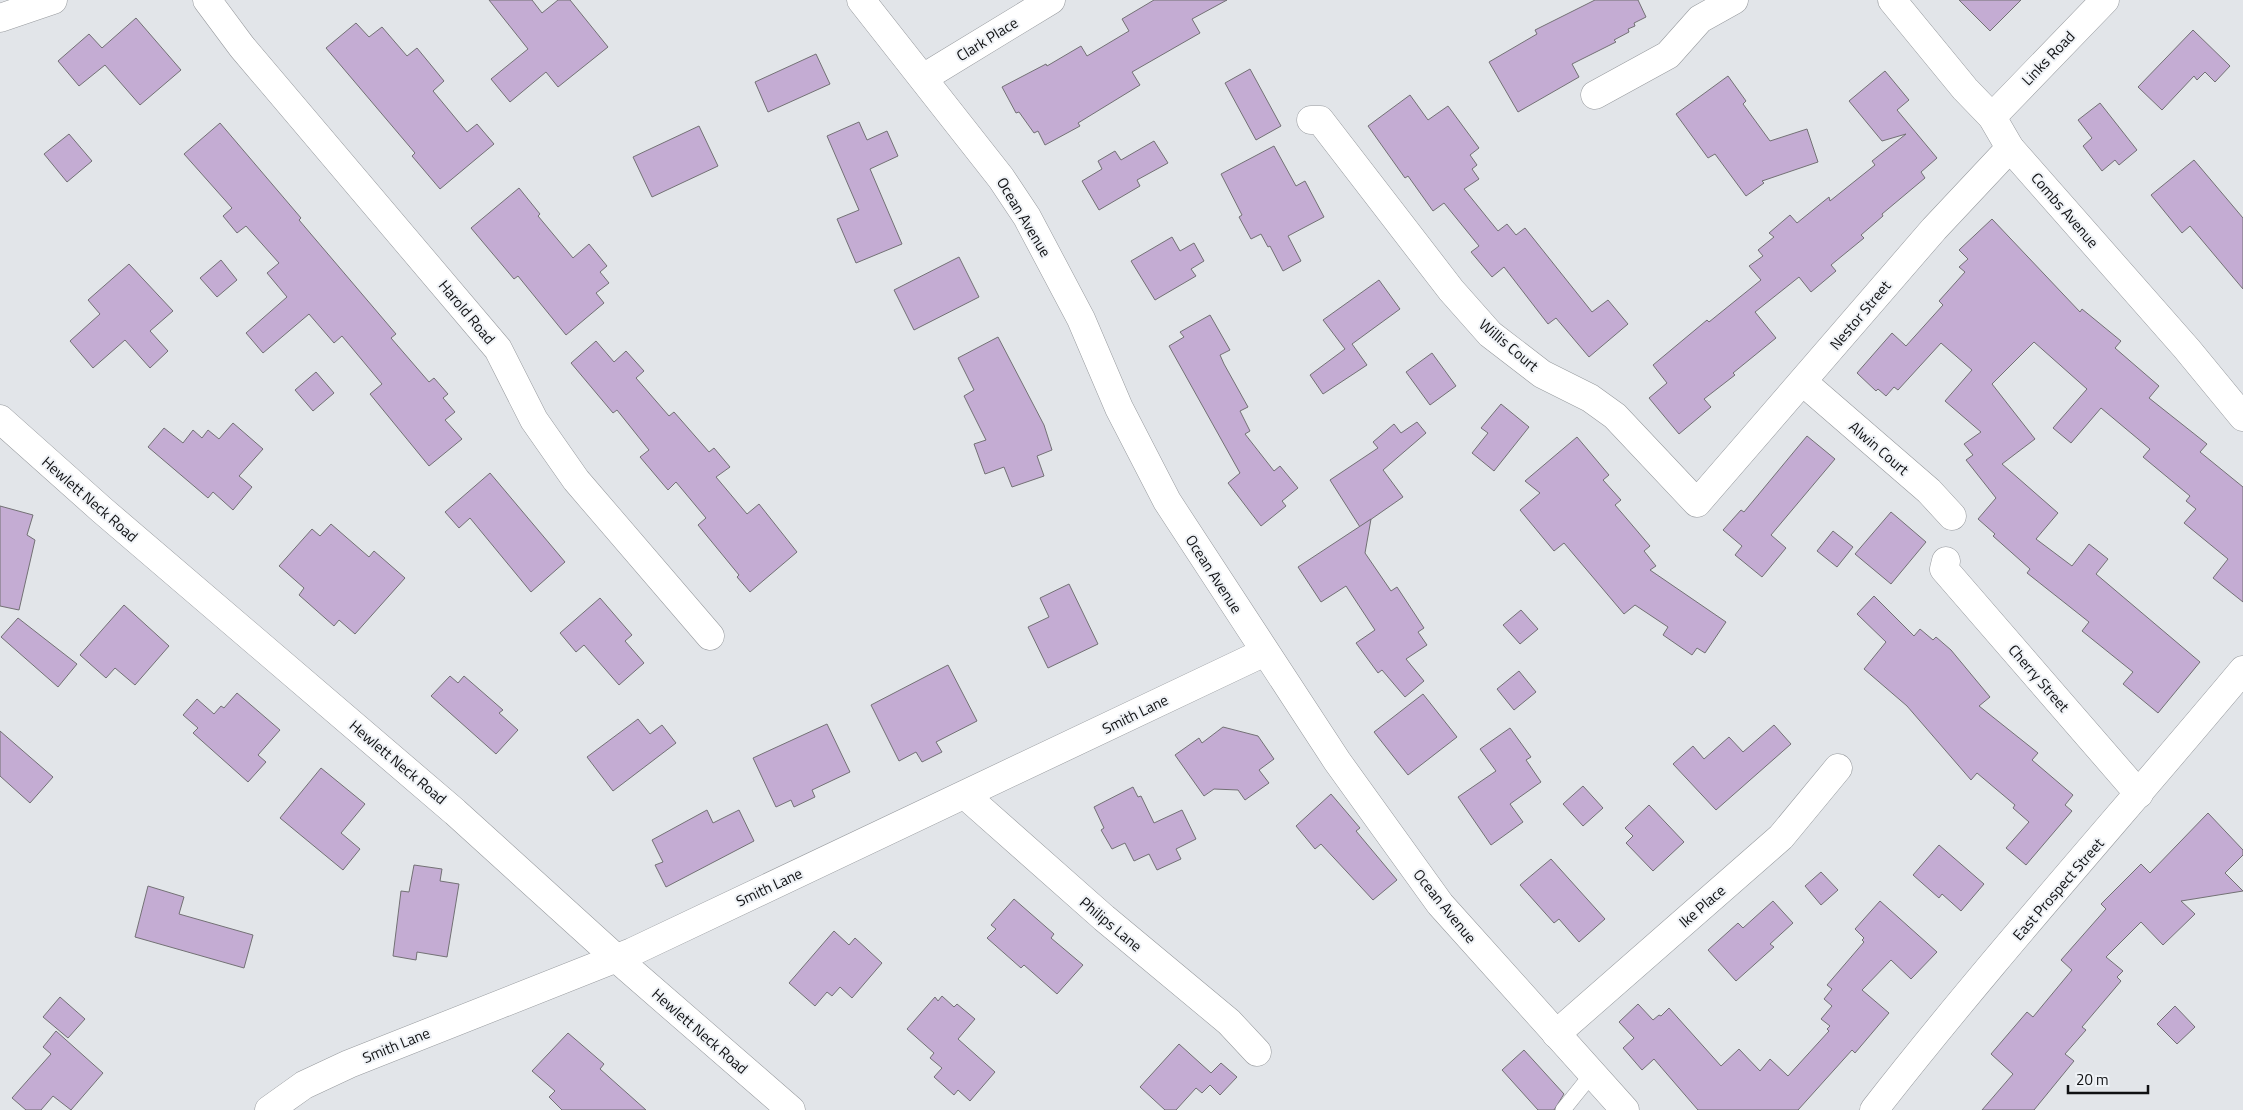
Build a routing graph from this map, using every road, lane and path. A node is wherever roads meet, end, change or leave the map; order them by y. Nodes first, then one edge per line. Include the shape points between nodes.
1 (53, 0) edge
2 (207, 0) edge
3 (861, 0) edge
4 (1051, 0) edge
5 (1734, 0) edge
6 (1892, 0) edge
7 (2105, 0) edge
8 (0, 18) edge
9 (923, 78) junction
10 (1595, 95) dead end
11 (1992, 117) junction
12 (1311, 120) dead end
13 (2010, 148) junction
14 (1803, 382) junction
15 (2243, 417) edge
16 (0, 419) edge
17 (1714, 484) joint
18 (1952, 516) dead end
19 (1946, 561) dead end
20 (710, 636) dead end
21 (1265, 652) junction
22 (2243, 670) edge
23 (1838, 768) dead end
24 (2140, 794) junction
25 (965, 795) junction
26 (616, 958) junction
27 (1556, 1034) junction
28 (1257, 1052) dead end
29 (1592, 1074) junction
30 (269, 1110) edge
31 (791, 1110) edge
32 (1563, 1110) edge
33 (1625, 1110) edge
34 (1874, 1110) edge

1 - 8 street
2 - 20 street, Harold Road via 242,46 498,349 534,420 576,480
3 - 9 street, Ocean Avenue
4 - 9 street, Clark Place
5 - 10 street via 1700,19 1668,55
6 - 11 street, Combs Avenue
7 - 11 street, Links Road
9 - 21 street, Ocean Avenue via 1001,178 1027,217 1082,319 1119,408 1167,500
11 - 13 street, Combs Avenue
12 - 17 street, Willis Court via 1320,120 1451,290 1490,334 1542,374 1590,398 1615,416 1697,503
13 - 14 street, Nestor Street via 1934,228
13 - 15 street, Combs Avenue
14 - 17 street, Nestor Street
14 - 18 street, Alwin Court via 1929,491
16 - 26 street, Hewlett Neck Road via 455,812
19 - 24 street, Cherry Street via 1944,569
21 - 25 street, Smith Lane
21 - 27 street, Ocean Avenue via 1337,761 1440,904
22 - 24 street, East Prospect Street
23 - 27 street, Ike Place via 1781,837
24 - 34 street, East Prospect Street via 1935,1031
25 - 26 street, Smith Lane
25 - 28 street, Philips Lane via 1104,918 1229,1022
26 - 30 street, Smith Lane via 349,1064 304,1085
26 - 31 street, Hewlett Neck Road
27 - 29 street, Ocean Avenue
29 - 32 lane
29 - 33 street, Ocean Avenue

